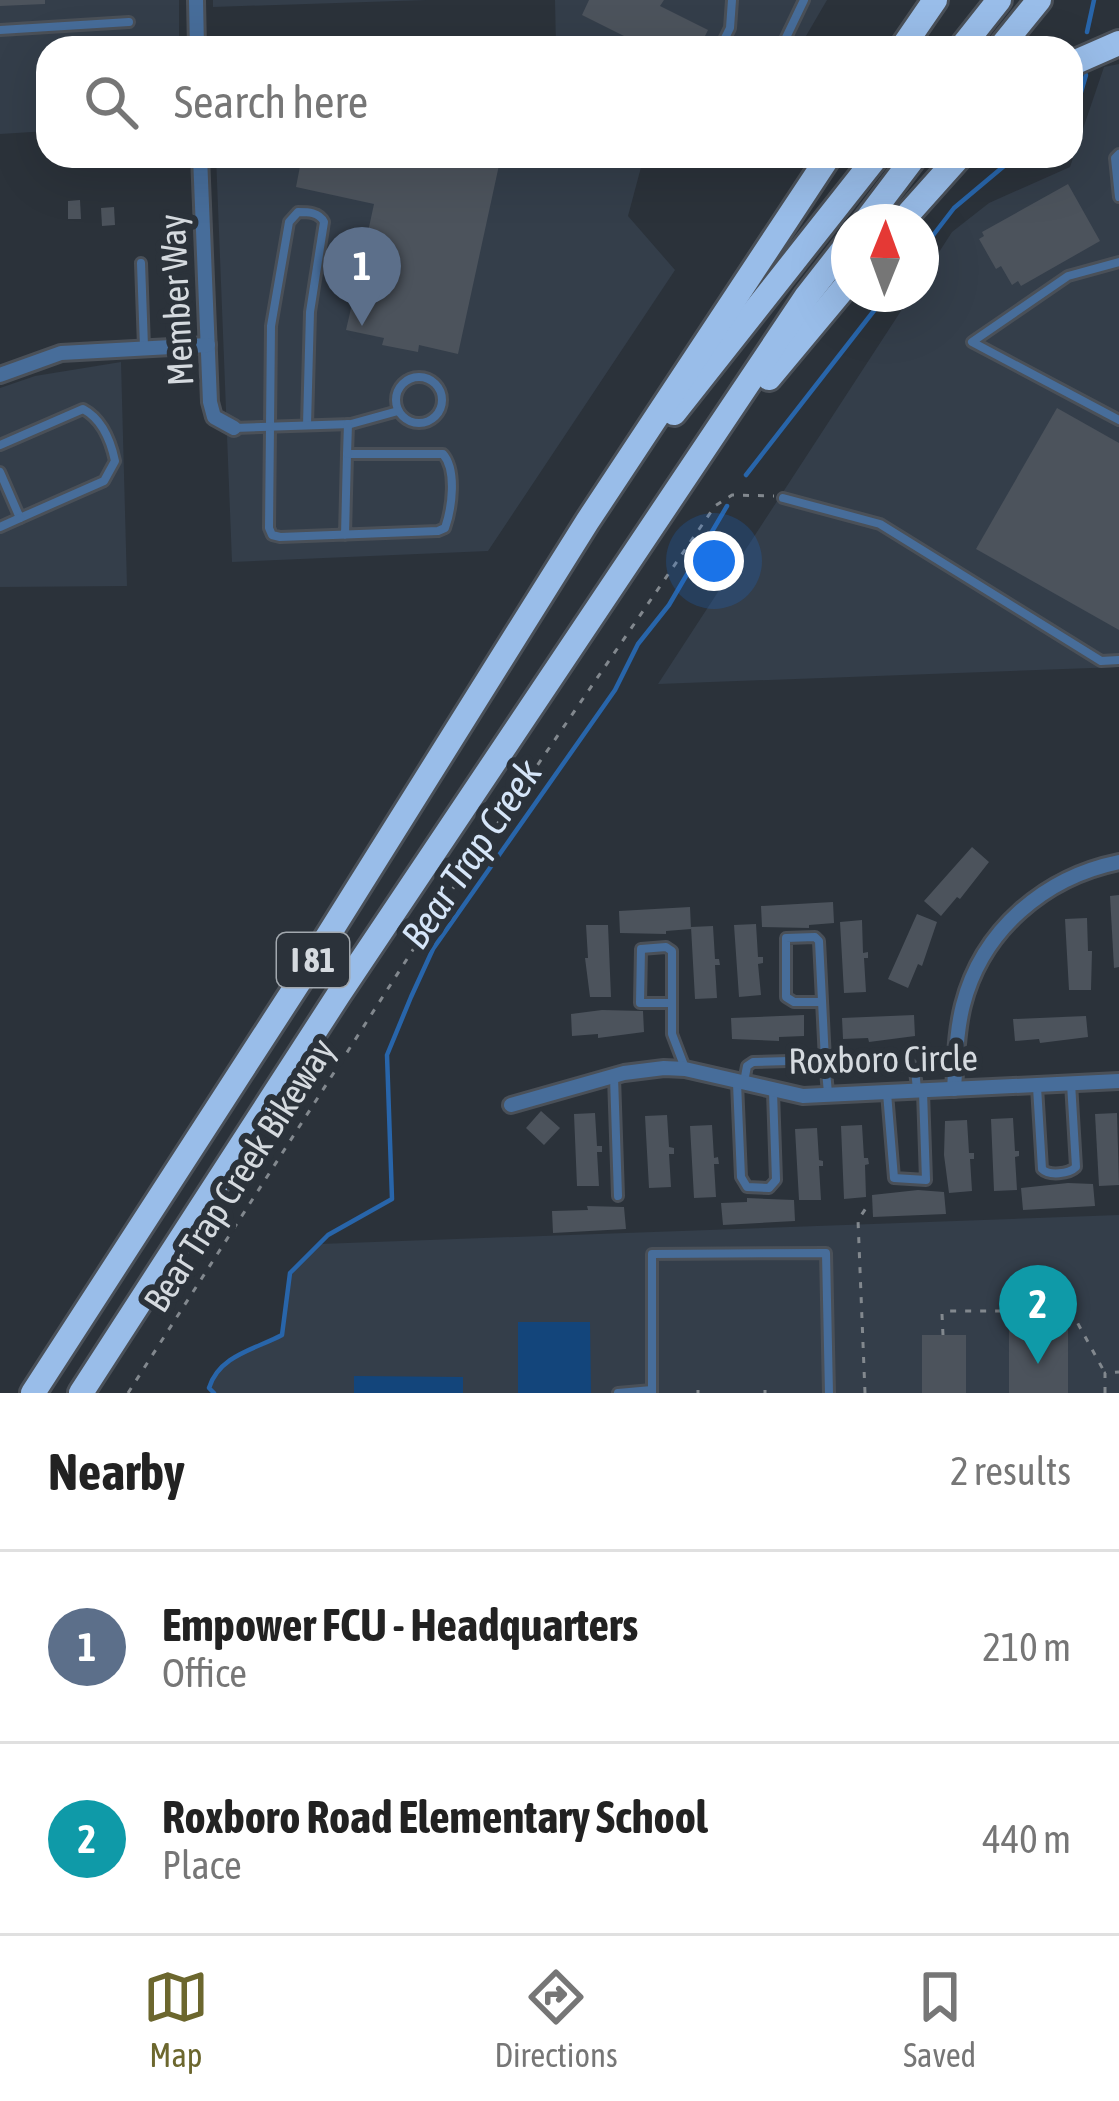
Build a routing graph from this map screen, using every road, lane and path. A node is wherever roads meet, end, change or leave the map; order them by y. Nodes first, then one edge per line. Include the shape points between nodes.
1 (196, 0) edge
2 (732, 0) edge
3 (804, 0) edge
4 (934, 0) edge
5 (1000, 0) edge
6 (1039, 0) edge
7 (129, 22) dead end
8 (0, 30) edge
9 (197, 36) edge
10 (726, 36) edge
11 (787, 36) edge
12 (910, 36) edge
13 (971, 36) edge
14 (1010, 36) edge
15 (1119, 43) edge
16 (1083, 59) edge
17 (1119, 154) edge
18 (201, 168) edge
19 (821, 168) edge
20 (867, 168) edge
21 (907, 168) edge
22 (949, 168) edge
23 (1119, 197) edge
24 (879, 204) edge
25 (917, 204) edge
26 (1119, 262) edge
27 (141, 263) dead end
28 (831, 265) edge
29 (831, 304) edge
30 (208, 345) junction
31 (144, 347) junction
32 (0, 375) edge
33 (398, 411) junction
34 (1119, 420) edge
35 (348, 424) junction
36 (308, 425) junction
37 (270, 427) junction
38 (234, 428) joint
39 (0, 445) edge
40 (347, 454) junction
41 (0, 472) edge
42 (683, 481) junction
43 (783, 497) joint
44 (20, 518) junction
45 (586, 522) junction
46 (0, 527) edge
47 (345, 535) junction
48 (1119, 660) edge
49 (1119, 862) edge
50 (822, 1001) junction
51 (672, 1003) junction
52 (826, 1064) junction
53 (685, 1070) junction
54 (614, 1076) junction
55 (1119, 1081) edge
56 (740, 1083) junction
57 (1071, 1084) junction
58 (1037, 1085) junction
59 (954, 1089) junction
60 (773, 1091) junction
61 (920, 1091) junction
62 (887, 1092) junction
63 (828, 1095) junction
64 (511, 1105) dead end
65 (618, 1196) dead end
66 (870, 1202) dead end
67 (1036, 1310) junction
68 (1036, 1321) dead end
69 (943, 1335) dead end
70 (1105, 1372) junction
71 (1119, 1372) edge
72 (652, 1391) edge
73 (33, 1393) edge
74 (81, 1393) edge
75 (128, 1393) edge
76 (618, 1393) edge
77 (829, 1393) edge
78 (865, 1393) edge
79 (1105, 1393) edge

1 - 9 street
2 - 10 lane
3 - 11 lane
4 - 12 highway
5 - 13 highway
6 - 14 highway
7 - 8 lane
15 - 16 highway
17 - 23 lane
18 - 30 street, Member Way
19 - 45 highway
20 - 45 highway, I 81
21 - 24 highway
22 - 25 highway
26 - 34 lane via 1068,276 972,342
27 - 31 lane
28 - 42 highway, I 81
29 - 42 highway
30 - 31 street
30 - 38 street, Member Way via 214,417
31 - 32 street via 62,353
33 - 33 lane via 412,422 430,421 441,406 439,388 425,377 407,380 396,393
33 - 35 lane
35 - 36 lane
35 - 40 lane
36 - 37 lane
36 - 37 lane via 310,312 325,226 320,215 298,212 275,289
37 - 38 lane
37 - 47 lane via 272,535
39 - 44 lane via 83,409 111,444 115,461 104,482
40 - 47 lane
40 - 47 lane via 443,454 451,466 445,528
41 - 44 lane
42 - 74 highway, I 81
43 - 48 lane via 880,524 1101,661
43 - 75 path, Bear Trap Creek Bikeway via 732,495 715,506 443,903
44 - 46 lane
45 - 73 highway, I 81
49 - 59 street via 1048,888 994,939 963,1005
50 - 50 lane via 819,941 787,938 786,997
50 - 52 lane
51 - 51 lane via 672,951 641,949 640,1003
51 - 53 lane
52 - 56 lane via 753,1062
52 - 61 lane via 910,1064
52 - 63 lane
53 - 54 street, Roxboro Circle
53 - 56 street, Roxboro Circle
54 - 64 street, Roxboro Circle
54 - 65 lane
55 - 57 street, Roxboro Circle
56 - 60 street, Roxboro Circle
56 - 60 lane via 747,1187 769,1188 776,1180
57 - 58 street, Roxboro Circle
57 - 58 lane via 1076,1167 1048,1173
58 - 59 street, Roxboro Circle
59 - 61 street, Roxboro Circle
60 - 63 street, Roxboro Circle
61 - 62 street, Roxboro Circle
61 - 62 lane via 928,1176 898,1181
62 - 63 street, Roxboro Circle
66 - 78 path via 858,1220
67 - 68 path
67 - 69 path via 946,1311
67 - 70 path via 1074,1313
70 - 71 path
70 - 79 path
72 - 76 lane
72 - 77 lane via 652,1254 826,1253

